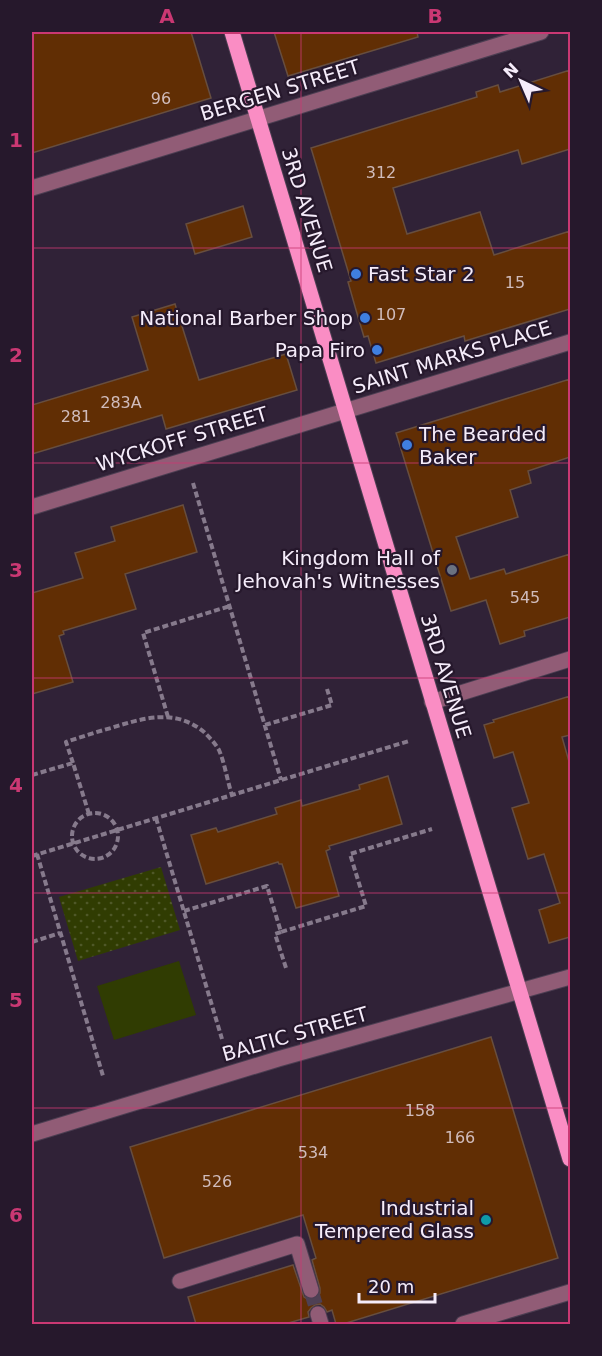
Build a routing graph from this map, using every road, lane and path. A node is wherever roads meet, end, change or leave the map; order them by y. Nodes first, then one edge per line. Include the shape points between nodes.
1 (232, 32) edge
2 (541, 32) edge
3 (258, 118) junction
4 (32, 188) edge
5 (570, 342) edge
6 (346, 411) junction
7 (193, 483) dead end
8 (32, 507) edge
9 (230, 606) junction
10 (570, 659) edge
11 (327, 689) dead end
12 (432, 702) junction
13 (168, 717) junction
14 (265, 725) junction
15 (409, 741) dead end
16 (73, 764) junction
17 (32, 775) edge
18 (281, 780) junction
19 (232, 795) junction
20 (89, 814) junction
21 (156, 818) junction
22 (118, 829) junction
23 (432, 829) dead end
24 (72, 843) junction
25 (34, 855) edge
26 (184, 911) junction
27 (281, 932) junction
28 (60, 933) junction
29 (32, 942) edge
30 (286, 968) dead end
31 (570, 977) edge
32 (520, 992) junction
33 (222, 1039) dead end
34 (102, 1076) dead end
35 (32, 1134) edge
36 (570, 1159) edge
37 (180, 1281) dead end
38 (311, 1290) tunnel mouth
39 (570, 1292) edge
40 (463, 1324) edge

1 - 3 main road, 3RD AVENUE
2 - 3 street, BERGEN STREET
3 - 4 street, BERGEN STREET
3 - 6 main road, 3RD AVENUE
5 - 6 street, SAINT MARKS PLACE
6 - 8 street, WYCKOFF STREET
6 - 12 main road, 3RD AVENUE
7 - 9 path
9 - 13 path via 144,633
9 - 14 path
10 - 12 street
11 - 14 path via 332,705
12 - 32 main road, 3RD AVENUE
13 - 16 path via 138,719 66,742
13 - 19 path via 185,721 211,738
14 - 18 path
15 - 18 path
16 - 17 path
16 - 20 path
18 - 19 path
19 - 21 path
20 - 22 path via 106,816
20 - 24 path via 75,825
21 - 22 path
21 - 26 path
22 - 24 path
22 - 24 path via 114,850 97,860 86,858
23 - 27 path via 350,854 366,906
24 - 25 path
25 - 28 path
26 - 27 path via 267,886
26 - 33 path
27 - 30 path via 275,934
28 - 29 path
28 - 34 path
31 - 32 street, BALTIC STREET
32 - 35 street, BALTIC STREET via 278,1059
32 - 36 main road, 3RD AVENUE
37 - 38 street via 297,1244
39 - 40 street

